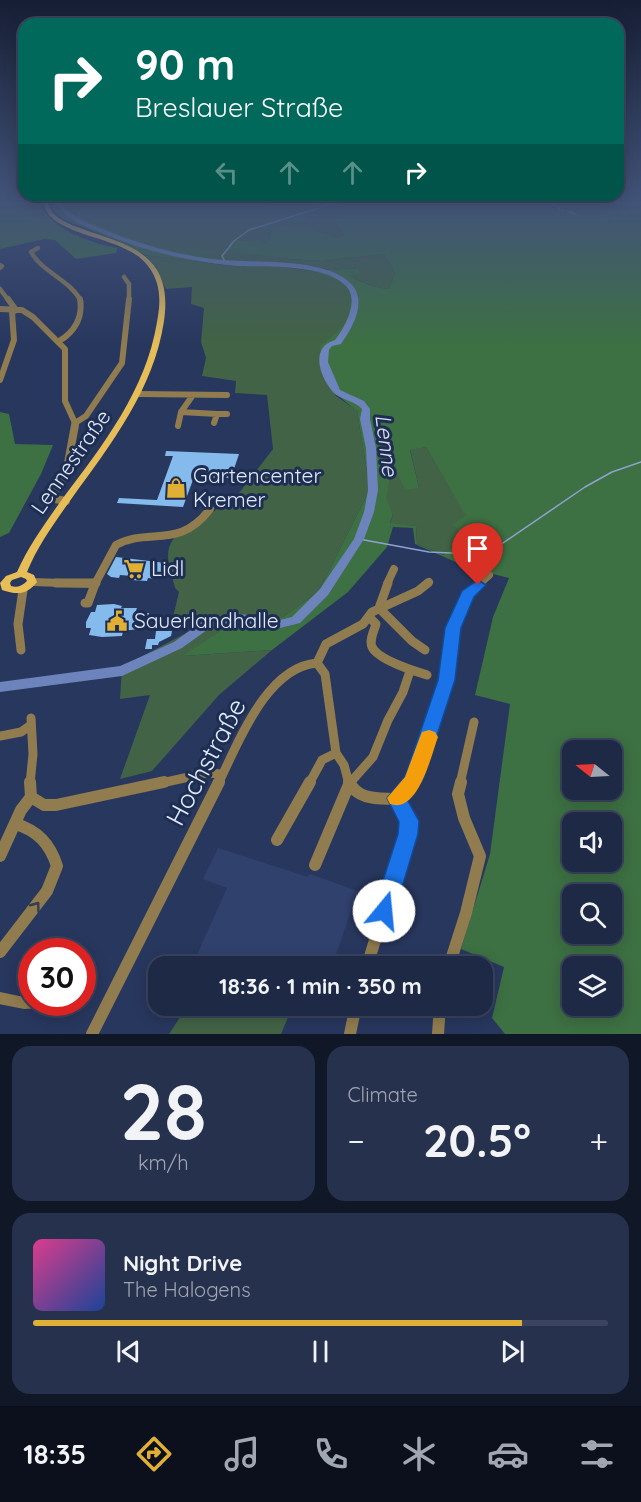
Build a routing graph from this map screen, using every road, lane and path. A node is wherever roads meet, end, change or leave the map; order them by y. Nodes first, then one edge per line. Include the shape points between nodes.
1 (36, 249) edge
2 (128, 249) edge
3 (124, 277) dead end
4 (0, 289) edge
5 (0, 309) edge
6 (16, 309) junction
7 (59, 341) junction
8 (0, 380) edge
9 (139, 394) junction
10 (193, 395) junction
11 (227, 395) dead end
12 (181, 412) junction
13 (217, 414) junction
14 (227, 414) dead end
15 (75, 423) junction
16 (214, 423) dead end
17 (178, 426) dead end
18 (66, 501) junction
19 (210, 508) dead end
20 (394, 569) dead end
21 (21, 574) junction
22 (489, 575) dead end
23 (32, 582) junction
24 (429, 582) dead end
25 (95, 585) junction
26 (3, 590) edge
27 (23, 590) junction
28 (85, 603) dead end
29 (379, 609) junction
30 (369, 617) junction
31 (21, 650) dead end
32 (425, 650) dead end
33 (317, 663) junction
34 (410, 671) junction
35 (427, 675) dead end
36 (474, 722) dead end
37 (0, 736) edge
38 (336, 753) junction
39 (222, 774) junction
40 (349, 783) junction
41 (31, 797) junction
42 (397, 798) junction
43 (16, 824) junction
44 (277, 840) dead end
45 (0, 856) edge
46 (315, 865) dead end
47 (0, 952) edge
48 (370, 956) edge
49 (452, 956) edge
50 (0, 998) edge
51 (18, 1002) edge
52 (439, 1016) edge
53 (92, 1034) edge
54 (438, 1034) edge

1 - 7 street via 31,252 36,262 72,286 81,301 77,326
2 - 9 main road, Lennestraße via 155,271 164,297 157,343
3 - 15 street via 129,285 129,312 122,363 86,416
4 - 6 street
5 - 6 street
6 - 7 street via 33,317
6 - 8 street via 12,312 14,340
7 - 15 street via 66,354 65,401
9 - 10 street
9 - 18 main road, Lennestraße
10 - 11 street
10 - 12 street
12 - 13 street
12 - 17 street
13 - 14 street
13 - 16 street
15 - 18 street via 66,474 53,495
18 - 21 main road, Lennestraße via 37,541
19 - 25 street via 203,517 171,536 120,542
20 - 29 street
21 - 23 main road via 28,575
21 - 26 main road via 9,578
22 - 42 street via 468,594 460,608 434,723 413,781
23 - 25 street
23 - 27 main road
24 - 29 street
25 - 28 street
26 - 27 main road
27 - 31 street via 18,624
29 - 30 street
29 - 32 street
30 - 33 street via 326,644
30 - 34 street via 376,624 371,642 374,650
33 - 38 street via 325,674
33 - 39 street, Hochstraße via 299,666 276,686 251,718
34 - 35 street
34 - 40 street via 372,757
36 - 49 street via 458,794 480,856
37 - 41 street via 21,732 31,721
38 - 40 street
38 - 44 street via 322,760
39 - 41 street via 207,773 56,806 44,805
39 - 53 street, Hochstraße
40 - 42 street via 354,791 368,798
40 - 46 street
41 - 43 street
42 - 48 street via 409,821 408,834
43 - 45 street
47 -> 43 street via 46,891 57,866 51,850 36,831
50 - 51 street
52 - 54 street

